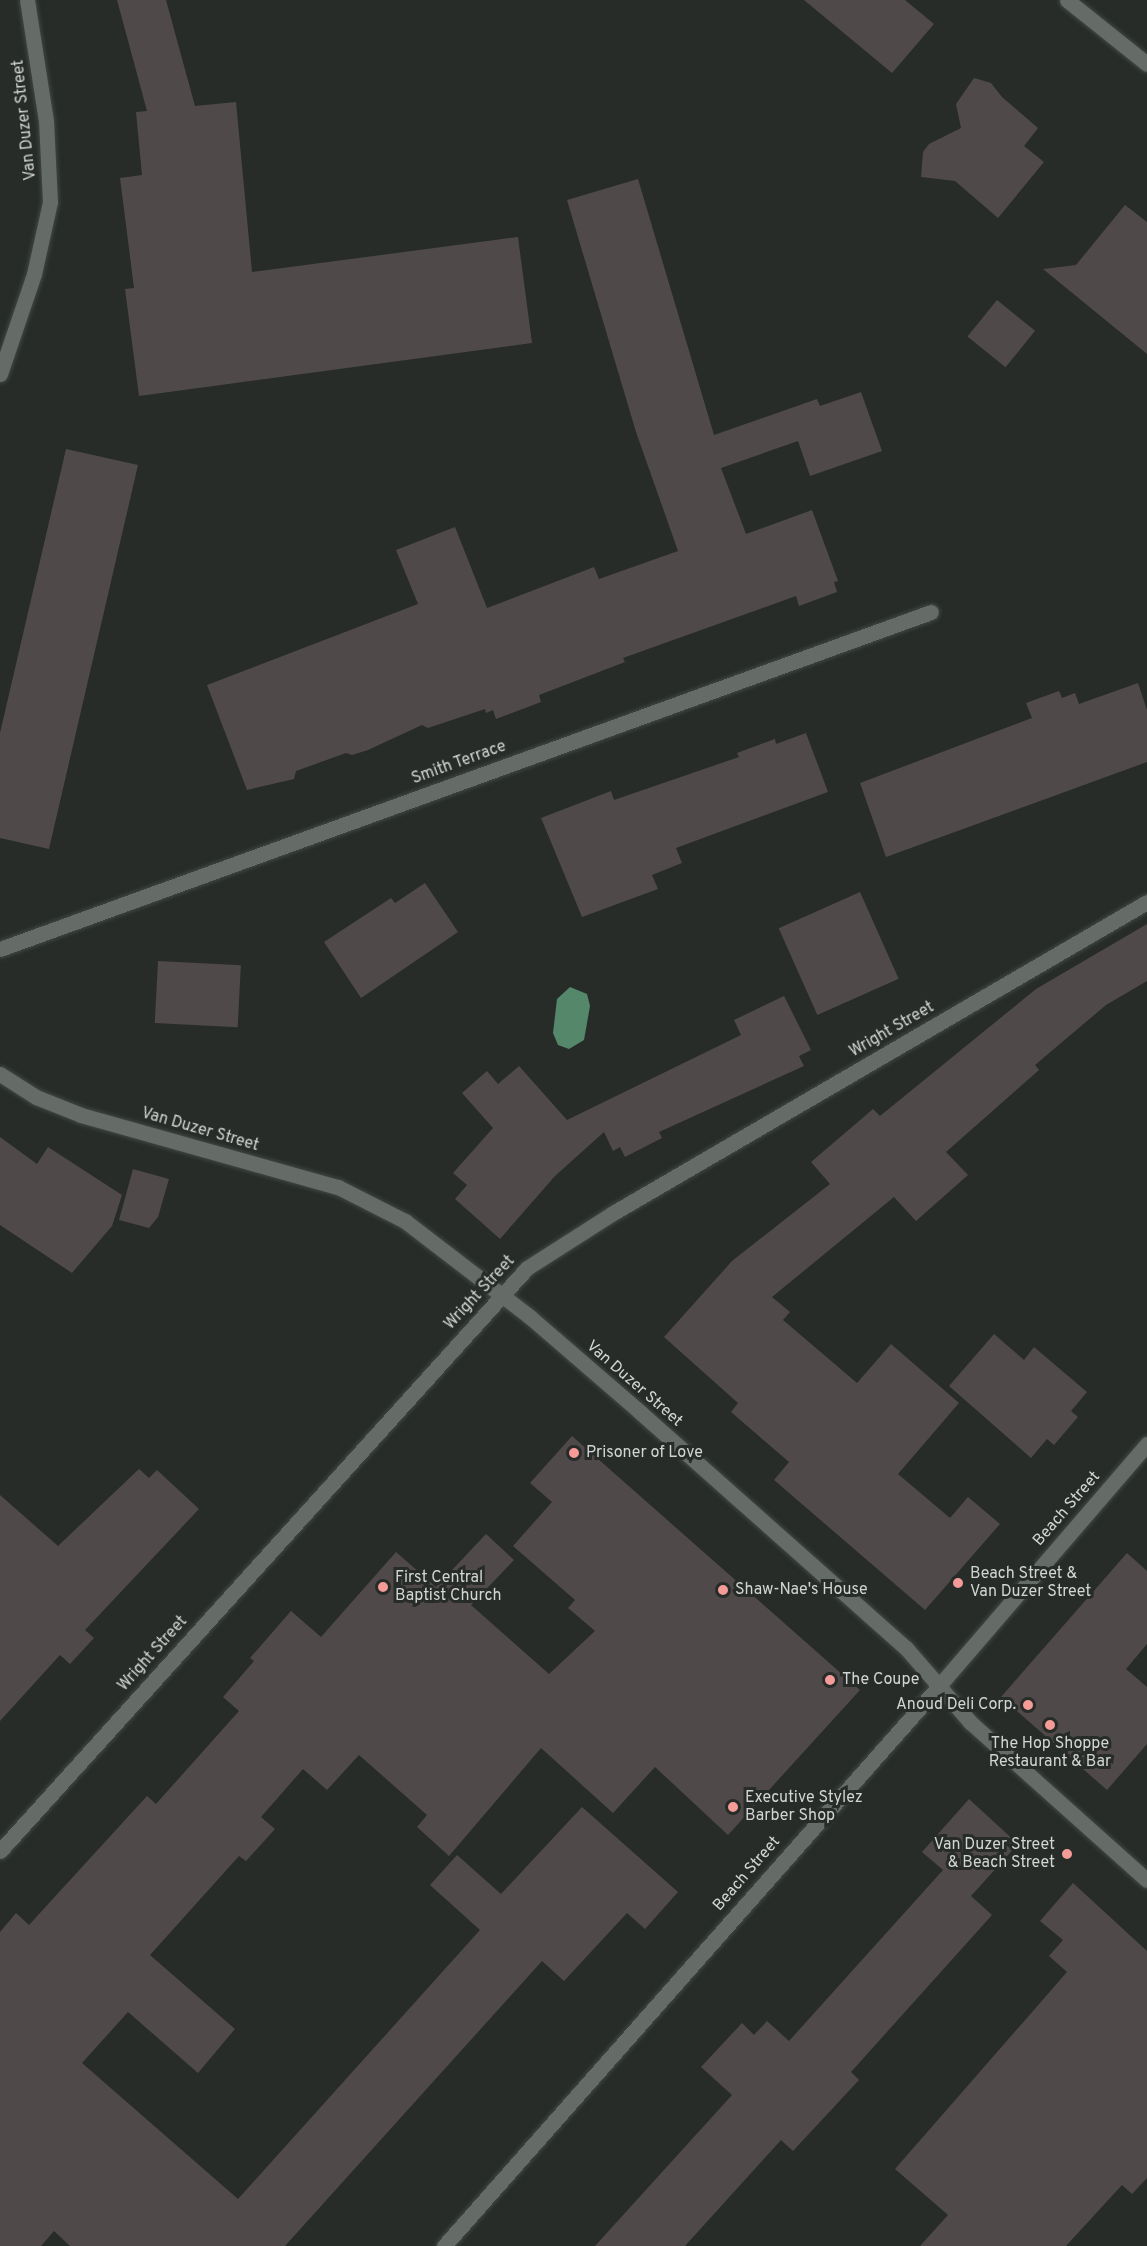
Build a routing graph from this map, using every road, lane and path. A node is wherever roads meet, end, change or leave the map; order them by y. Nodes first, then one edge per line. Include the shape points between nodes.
1 (27, 0) edge
2 (1068, 0) edge
3 (1147, 64) edge
4 (0, 374) edge
5 (931, 612) dead end
6 (1147, 902) edge
7 (0, 949) edge
8 (0, 1074) edge
9 (501, 1295) junction
10 (1147, 1444) edge
11 (938, 1687) junction
12 (0, 1851) edge
13 (1147, 1880) edge
14 (444, 2246) edge

1 - 4 street, Van Duzer Street via 46,121 50,202 34,274
2 - 3 street
5 - 7 street, Smith Terrace
6 - 9 street, Wright Street via 613,1213 527,1268
8 - 9 street, Van Duzer Street via 36,1097 81,1115 354,1193 405,1221
9 - 11 street, Van Duzer Street via 632,1404 888,1632
9 - 12 street, Wright Street
10 - 11 street, Beach Street
11 - 13 street, Van Duzer Street via 970,1722
11 - 14 street, Beach Street

